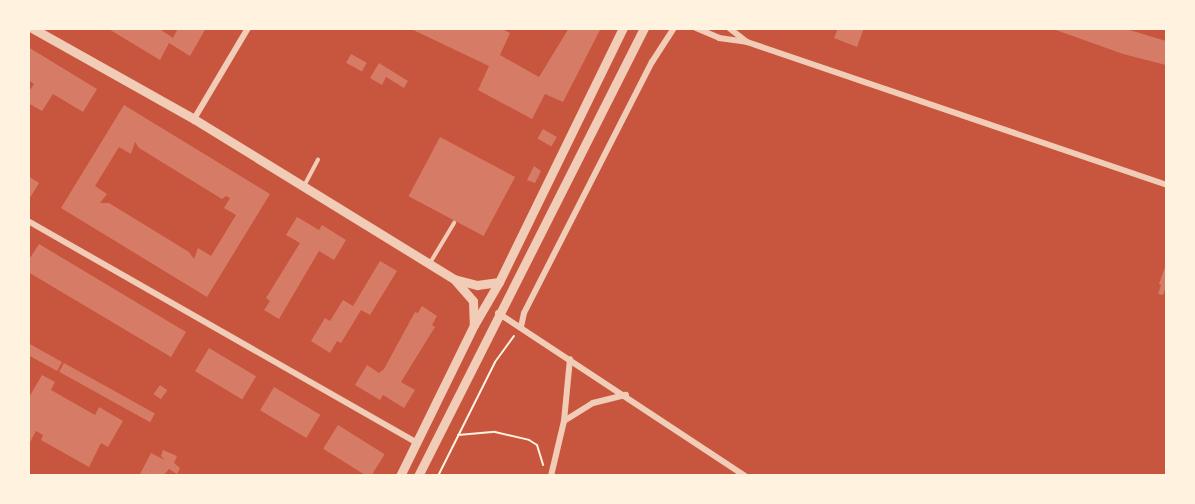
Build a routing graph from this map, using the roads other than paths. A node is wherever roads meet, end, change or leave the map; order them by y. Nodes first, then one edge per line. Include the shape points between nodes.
1 (32, 28) edge
2 (248, 28) edge
3 (623, 28) edge
4 (644, 28) edge
5 (674, 28) edge
6 (696, 28) edge
7 (729, 28) edge
8 (747, 42) junction
9 (194, 119) junction
10 (318, 160) dead end
11 (1167, 184) edge
12 (304, 186) junction
13 (28, 220) edge
14 (454, 223) dead end
15 (430, 264) junction
16 (454, 279) junction
17 (499, 282) junction
18 (498, 313) junction
19 (474, 325) junction
20 (521, 327) junction
21 (570, 359) junction
22 (626, 395) junction
23 (564, 421) junction
24 (416, 442) junction
25 (400, 476) edge
26 (418, 476) edge
27 (551, 476) edge
28 (745, 476) edge

1 - 9 street
2 - 9 street
3 - 17 street
4 - 18 street
5 - 20 street via 647,72 524,313
6 - 8 street via 719,38
7 - 8 street
8 - 11 street
9 - 12 street
10 - 12 lane
12 - 15 street
13 - 24 street
14 - 15 lane
15 - 16 street
16 - 17 street via 477,285
16 - 19 street via 473,301
17 - 19 street
18 - 20 street
18 - 26 street
19 - 24 street
20 - 21 street
21 - 22 street
21 - 23 street
22 - 23 street via 593,403
22 - 28 street
23 - 27 street
24 - 25 street

